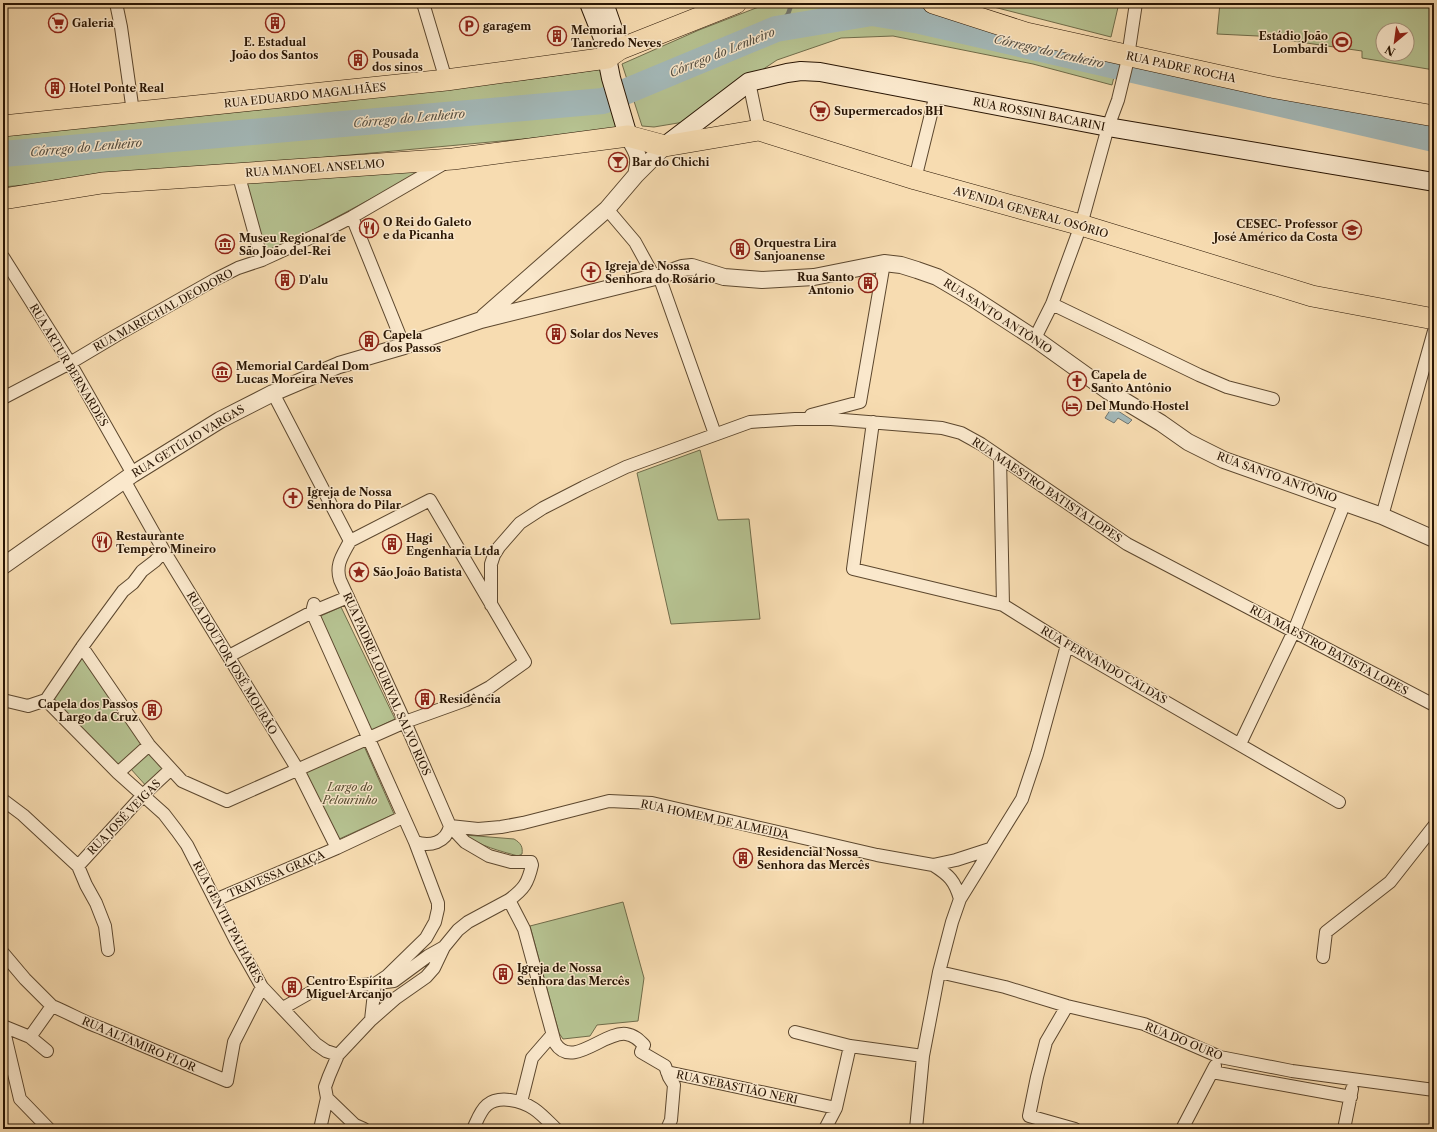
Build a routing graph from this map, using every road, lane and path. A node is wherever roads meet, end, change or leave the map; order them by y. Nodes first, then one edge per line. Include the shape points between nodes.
1 (116, 3) edge
2 (423, 3) edge
3 (589, 3) edge
4 (604, 3) edge
5 (933, 3) edge
6 (1136, 3) edge
7 (734, 4) edge
8 (1128, 59) junction
9 (612, 62) junction
10 (446, 80) junction
11 (749, 82) junction
12 (936, 94) junction
13 (133, 112) junction
14 (1434, 116) edge
15 (3, 126) edge
16 (1108, 127) junction
17 (759, 130) junction
18 (628, 136) junction
19 (665, 146) junction
20 (452, 159) junction
21 (238, 172) junction
22 (636, 175) junction
23 (915, 179) junction
24 (1434, 182) edge
25 (3, 199) edge
26 (607, 209) junction
27 (352, 217) junction
28 (1081, 225) junction
29 (3, 257) edge
30 (262, 260) junction
31 (884, 263) junction
32 (659, 276) junction
33 (1052, 304) junction
34 (1434, 319) edge
35 (481, 320) junction
36 (1434, 331) edge
37 (1034, 338) junction
38 (404, 346) junction
39 (70, 363) junction
40 (273, 393) junction
41 (3, 398) edge
42 (1273, 399) dead end
43 (794, 419) junction
44 (873, 422) junction
45 (715, 434) junction
46 (1000, 457) junction
47 (128, 477) junction
48 (1345, 502) junction
49 (1382, 516) junction
50 (1434, 539) edge
51 (350, 541) junction
52 (164, 551) junction
53 (3, 566) edge
54 (348, 597) junction
55 (491, 605) junction
56 (1003, 605) junction
57 (313, 608) junction
58 (1294, 631) junction
59 (1067, 645) junction
60 (82, 647) junction
61 (229, 656) junction
62 (3, 700) edge
63 (46, 700) junction
64 (1434, 705) edge
65 (405, 722) junction
66 (368, 738) junction
67 (1240, 744) junction
68 (149, 745) junction
69 (171, 770) junction
70 (298, 770) junction
71 (118, 773) junction
72 (143, 795) junction
73 (3, 800) edge
74 (1339, 802) dead end
75 (403, 817) junction
76 (450, 826) junction
77 (1434, 826) edge
78 (415, 842) junction
79 (337, 848) junction
80 (990, 849) junction
81 (933, 865) junction
82 (78, 866) junction
83 (960, 899) junction
84 (215, 900) junction
85 (509, 900) junction
86 (444, 947) junction
87 (108, 950) dead end
88 (3, 953) edge
89 (1323, 957) dead end
90 (939, 972) junction
91 (375, 984) junction
92 (262, 987) junction
93 (52, 1006) junction
94 (1067, 1006) junction
95 (283, 1008) junction
96 (371, 1020) junction
97 (3, 1026) edge
98 (795, 1032) dead end
99 (552, 1034) junction
100 (30, 1036) junction
101 (850, 1046) junction
102 (46, 1051) dead end
103 (338, 1055) junction
104 (923, 1056) junction
105 (1220, 1057) junction
106 (667, 1072) junction
107 (1212, 1072) junction
108 (1355, 1080) junction
109 (1434, 1090) edge
110 (1351, 1097) junction
111 (327, 1098) junction
112 (520, 1102) junction
113 (836, 1108) junction
114 (49, 1129) edge
115 (320, 1129) edge
116 (364, 1129) edge
117 (473, 1129) edge
118 (556, 1129) edge
119 (668, 1129) edge
120 (825, 1129) edge
121 (916, 1129) edge
122 (1075, 1129) edge
123 (1182, 1129) edge
124 (1344, 1129) edge

1 - 13 street
2 - 10 street
3 - 9 main road
4 - 9 main road
5 - 8 highway, RUA PADRE ROCHA via 1026,33
6 - 8 street
7 - 9 highway, RUA EDUARDO MAGALHÃES
8 - 14 highway, RUA PADRE ROCHA
8 - 16 street
9 - 10 highway, RUA EDUARDO MAGALHÃES
9 - 18 main road via 618,102
10 - 13 highway, RUA EDUARDO MAGALHÃES
11 - 12 main road, RUA ROSSINI BACARINI via 787,73 820,72
11 - 17 street
11 - 19 main road, RUA ROSSINI BACARINI
12 - 16 main road, RUA ROSSINI BACARINI
12 - 23 street
13 - 15 highway, RUA EDUARDO MAGALHÃES
16 - 24 main road, RUA ROSSINI BACARINI
16 - 28 street
17 - 19 highway, AVENIDA GENERAL OSÓRIO
17 - 23 highway, AVENIDA GENERAL OSÓRIO
18 - 19 highway, AVENIDA GENERAL OSÓRIO
18 - 20 highway, RUA MANOEL ANSELMO
18 - 22 street via 640,162
19 - 22 street
20 - 21 highway, RUA MANOEL ANSELMO
20 - 27 street, RUA MARECHAL DEODORO
21 - 25 highway, RUA MANOEL ANSELMO via 102,183
21 - 30 street
22 - 26 street
23 - 28 highway, AVENIDA GENERAL OSÓRIO
26 - 32 street via 635,242 652,273
26 - 35 street
27 - 30 street, RUA MARECHAL DEODORO
27 - 38 street
28 - 33 street
28 - 34 highway, AVENIDA GENERAL OSÓRIO via 1312,296
29 - 39 street, RUA ARTUR BERNARDES
30 - 39 street, RUA MARECHAL DEODORO via 216,279
31 - 32 street, RUA SANTO ANTÔNIO via 814,276 762,280 724,277 692,267
31 - 37 street, RUA SANTO ANTÔNIO via 901,265 937,277
31 - 43 street via 860,402
32 - 35 street, RUA SANTO ANTÔNIO
32 - 45 street
33 - 37 street
33 - 42 street via 1199,375 1227,387
35 - 38 street, RUA GETÚLIO VARGAS
36 - 49 street
37 - 48 street, RUA SANTO ANTÔNIO via 1108,391 1188,442 1224,460
38 - 40 street, RUA GETÚLIO VARGAS via 339,365
39 - 41 street, RUA MARECHAL DEODORO
39 - 47 street, RUA ARTUR BERNARDES
40 - 47 street, RUA GETÚLIO VARGAS via 220,420
40 - 51 street
43 - 44 street, RUA MAESTRO BATISTA LOPES
43 - 45 street, RUA MAESTRO BATISTA LOPES via 750,422
44 - 46 street, RUA MAESTRO BATISTA LOPES via 942,428 960,433
44 - 56 street, RUA FERNANDO CALDAS via 853,569
45 - 55 street, RUA MAESTRO BATISTA LOPES via 626,467 543,508 520,523 494,555
46 - 56 street
46 - 58 street, RUA MAESTRO BATISTA LOPES via 1127,544
47 - 52 street, RUA DOUTOR JOSÉ MOURÃO
47 - 53 street, RUA GETÚLIO VARGAS
48 - 49 street, RUA SANTO ANTÔNIO
48 - 58 street
49 - 50 street, RUA SANTO ANTÔNIO
51 - 54 street, RUA PADRE LOURIVAL SALVO RIOS via 339,560 338,569
51 - 55 street via 430,500
52 - 60 street via 123,591
52 - 61 street, RUA DOUTOR JOSÉ MOURÃO
54 - 57 street
54 - 65 street, RUA PADRE LOURIVAL SALVO RIOS
55 - 65 street via 524,662 490,687 466,700
56 - 59 street, RUA FERNANDO CALDAS
57 - 61 street
57 - 66 street
58 - 64 street, RUA MAESTRO BATISTA LOPES
58 - 67 street
59 - 67 street, RUA FERNANDO CALDAS
59 - 80 street via 1022,798
60 - 63 street
60 - 68 street
61 - 70 street, RUA DOUTOR JOSÉ MOURÃO
62 - 63 street via 28,706
63 - 71 street, RUA GENTIL PALHARES
65 - 66 street
65 - 76 street, RUA PADRE LOURIVAL SALVO RIOS
66 - 70 street
66 - 75 street
67 - 74 street, RUA FERNANDO CALDAS
68 - 69 street
68 - 71 street
69 - 70 street via 182,781 227,801
69 - 72 street, RUA JOSÉ VEIGAS
70 - 79 street, RUA DOUTOR JOSÉ MOURÃO
71 - 72 street, RUA GENTIL PALHARES
72 - 82 street, RUA JOSÉ VEIGAS
72 - 84 street, RUA GENTIL PALHARES via 164,814 184,841
73 - 82 street
75 - 78 street
75 - 79 street, TRAVESSA GRAÇA
76 - 78 street via 448,833 435,843 425,845
76 - 81 street, RUA HOMEM DE ALMEIDA via 478,829 501,827 609,801 652,803 876,855
76 - 85 street, RUA PADRE LOURIVAL SALVO RIOS via 465,842 489,856 511,862 531,862 525,886
77 - 89 street via 1390,882 1326,932
78 - 91 street via 436,896 437,916 426,938
79 - 84 street, TRAVESSA GRAÇA
80 - 81 street
80 - 83 street
81 - 83 street via 951,879
82 - 87 street via 105,926
83 - 90 street
84 - 92 street, RUA GENTIL PALHARES
85 - 86 street via 463,926
85 - 99 street via 524,929
86 - 91 street via 394,981
86 - 96 street via 434,968 426,977
88 - 93 street
90 - 94 street, RUA DO OURO via 1004,987
90 - 104 street
91 - 95 street via 313,990
91 - 96 street
92 - 93 street, RUA ALTAMIRO FLOR via 234,1042 227,1081
92 - 95 street, RUA GENTIL PALHARES
93 - 100 street
94 - 105 street, RUA DO OURO via 1144,1024
94 - 122 street via 1046,1042 1029,1116
95 - 103 street, RUA GENTIL PALHARES via 316,1044
96 - 103 street
97 - 100 street
97 - 114 street via 20,1099
98 - 101 street
99 - 106 street, RUA SEBASTIÃO NERI via 557,1046 563,1051 571,1052 584,1050 616,1034 630,1035 644,1045 641,1052 665,1066
99 - 112 street via 532,1058
100 - 102 street
101 - 104 street
101 - 113 street
103 - 111 street via 325,1088
104 - 121 street
105 - 107 street
105 - 108 street, RUA DO OURO
106 - 113 street, RUA SEBASTIÃO NERI
106 - 119 street via 674,1085
107 - 110 street
107 - 123 street
108 - 109 street, RUA DO OURO
108 - 110 street
110 - 124 street
111 - 115 street
111 - 116 street via 355,1125
112 - 117 street via 502,1099 488,1104 481,1111
112 - 118 street via 532,1107
113 - 120 street

